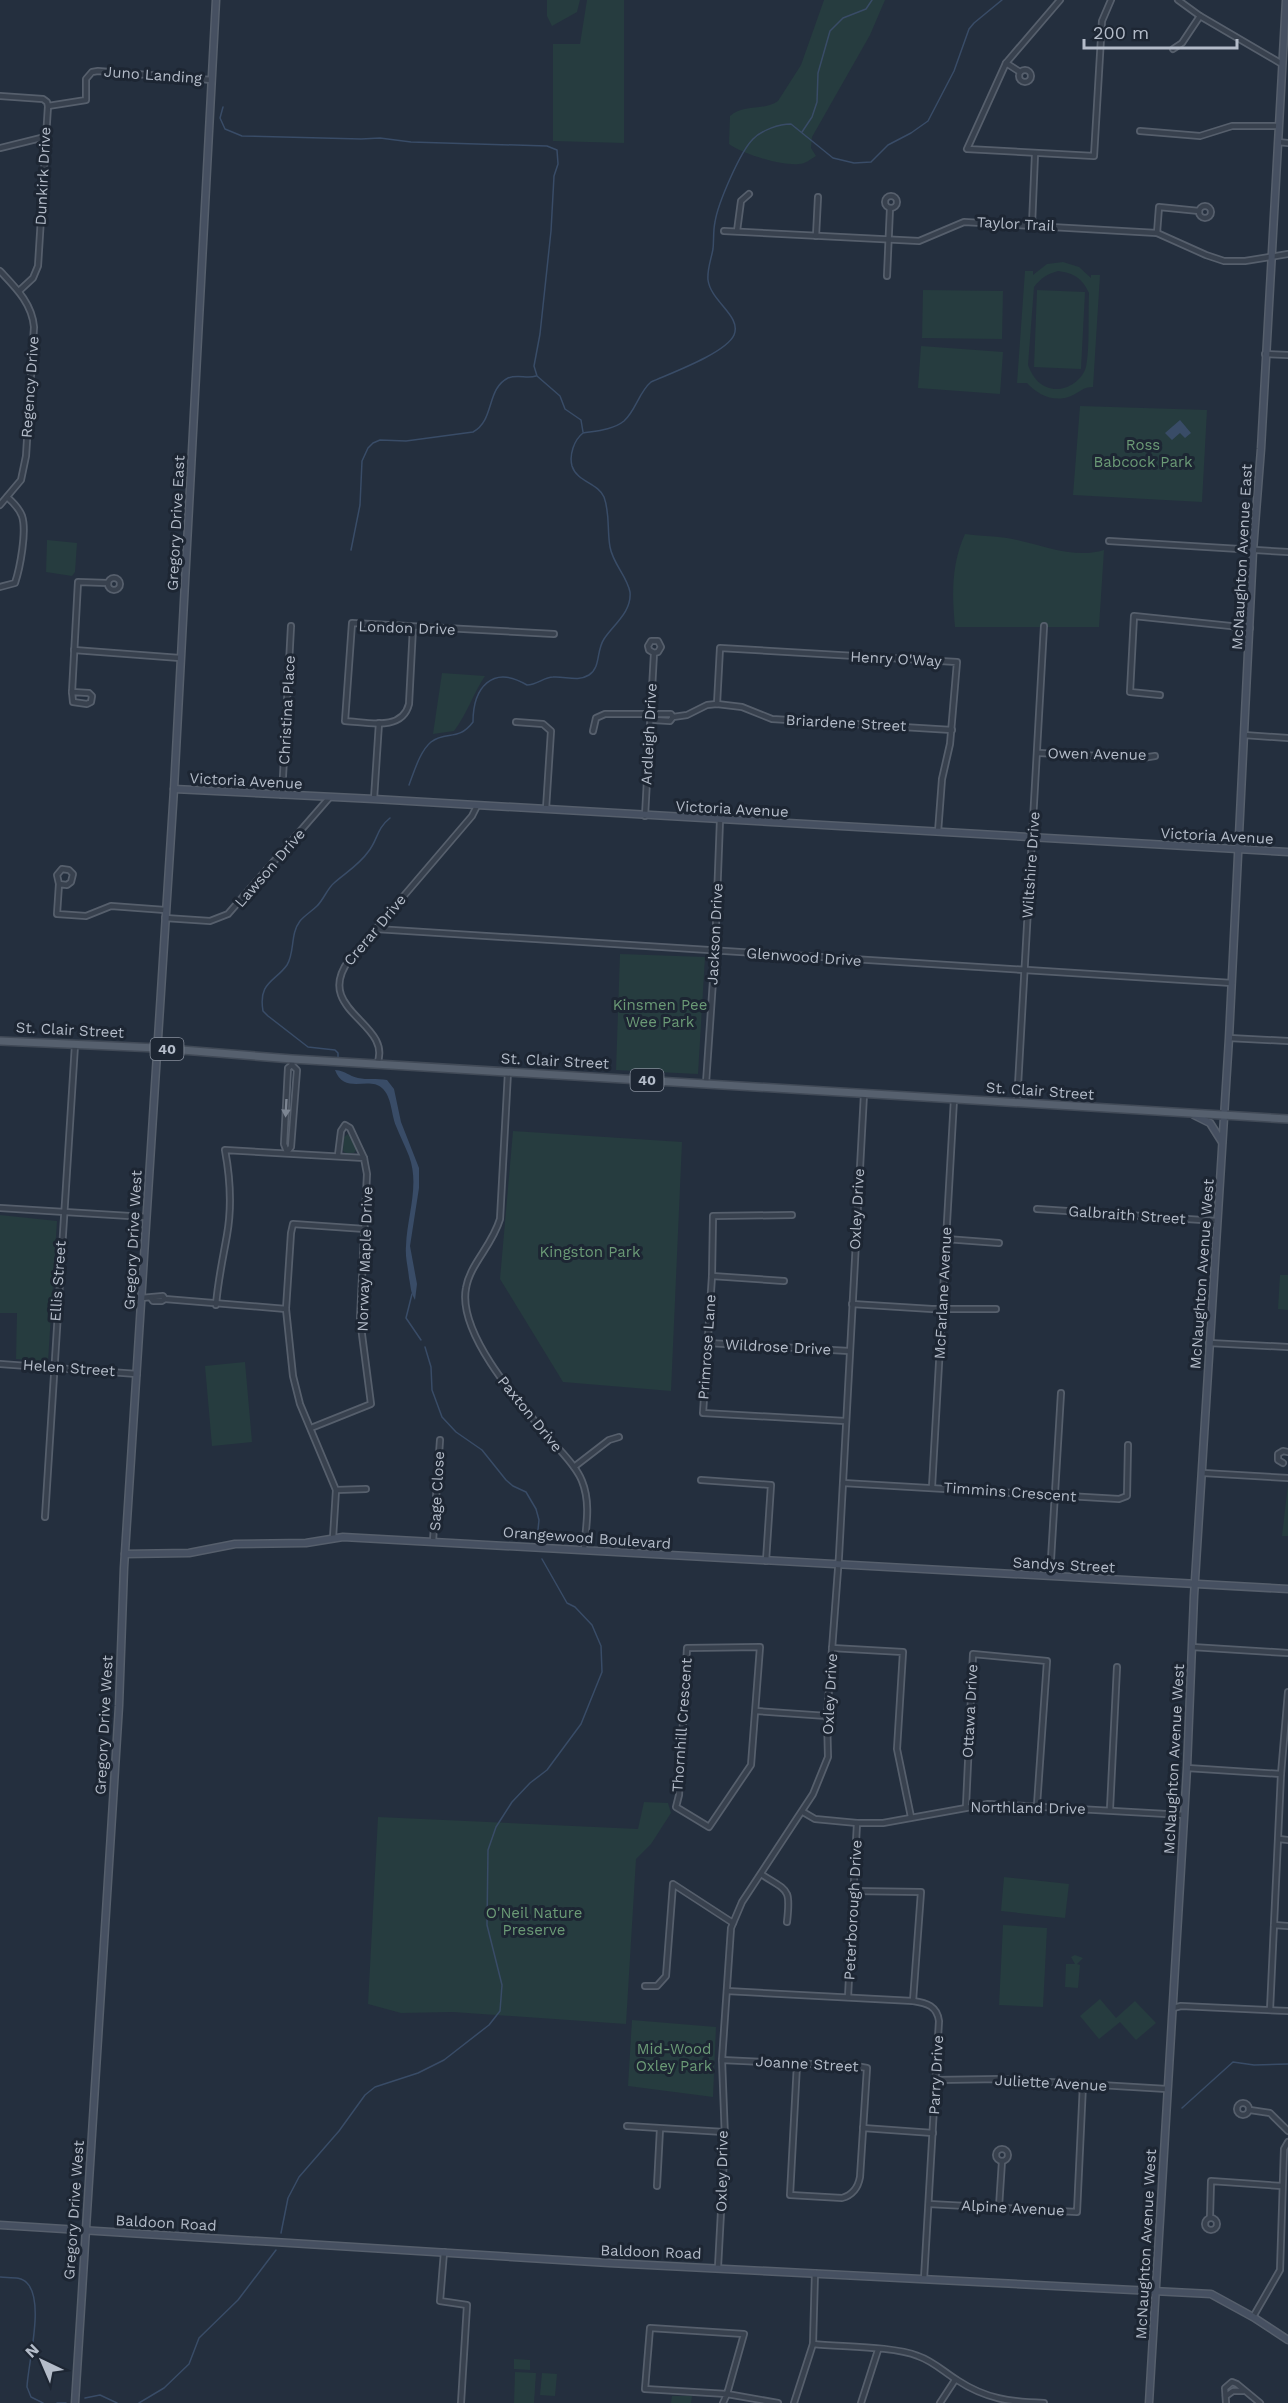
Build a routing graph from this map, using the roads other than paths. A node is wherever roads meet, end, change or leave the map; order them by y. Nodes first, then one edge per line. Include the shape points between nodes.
1 (216, 0) edge
2 (1060, 0) edge
3 (1110, 0) edge
4 (1178, 0) edge
5 (1286, 0) edge
6 (1200, 16) junction
7 (1173, 49) dead end
8 (1006, 63) junction
9 (1282, 64) junction
10 (1020, 72) dead end
11 (212, 80) junction
12 (0, 96) edge
13 (48, 106) junction
14 (1278, 126) junction
15 (1140, 131) dead end
16 (45, 137) junction
17 (1278, 142) junction
18 (1288, 142) edge
19 (0, 148) edge
20 (1035, 154) junction
21 (749, 194) dead end
22 (818, 197) dead end
23 (890, 208) dead end
24 (1199, 211) dead end
25 (1032, 225) junction
26 (724, 231) dead end
27 (737, 231) junction
28 (1157, 233) junction
29 (816, 236) junction
30 (889, 239) junction
31 (1288, 254) edge
32 (1270, 257) junction
33 (0, 271) edge
34 (887, 276) dead end
35 (19, 291) junction
36 (1266, 354) junction
37 (1288, 355) edge
38 (7, 497) junction
39 (0, 505) edge
40 (1110, 541) dead end
41 (1253, 551) junction
42 (1288, 552) edge
43 (108, 584) dead end
44 (0, 587) edge
45 (291, 626) dead end
46 (1044, 626) dead end
47 (413, 627) junction
48 (1250, 628) junction
49 (554, 634) dead end
50 (74, 650) junction
51 (654, 652) dead end
52 (180, 658) junction
53 (72, 692) junction
54 (1160, 695) dead end
55 (717, 704) junction
56 (650, 715) junction
57 (516, 722) dead end
58 (379, 723) junction
59 (952, 730) junction
60 (593, 731) dead end
61 (1244, 735) junction
62 (1288, 738) edge
63 (1039, 753) junction
64 (1155, 756) dead end
65 (174, 789) junction
66 (282, 795) junction
67 (329, 798) junction
68 (374, 799) junction
69 (477, 806) junction
70 (546, 809) junction
71 (645, 816) junction
72 (720, 820) junction
73 (938, 832) junction
74 (1032, 838) junction
75 (1238, 849) junction
76 (1288, 852) edge
77 (59, 884) dead end
78 (165, 910) junction
79 (164, 918) junction
80 (375, 929) junction
81 (715, 951) junction
82 (1025, 970) junction
83 (1232, 983) junction
84 (1229, 1038) junction
85 (0, 1041) edge
86 (1288, 1041) edge
87 (75, 1045) junction
88 (156, 1048) junction
89 (292, 1062) junction
90 (377, 1064) junction
91 (508, 1071) junction
92 (706, 1083) junction
93 (864, 1094) junction
94 (954, 1098) junction
95 (1017, 1103) junction
96 (1187, 1113) junction
97 (1224, 1116) junction
98 (1288, 1119) edge
99 (1223, 1143) junction
100 (287, 1152) junction
101 (338, 1155) junction
102 (364, 1158) junction
103 (0, 1208) edge
104 (1037, 1209) dead end
105 (63, 1212) junction
106 (792, 1215) dead end
107 (146, 1217) junction
108 (1217, 1221) junction
109 (365, 1228) junction
110 (946, 1239) junction
111 (999, 1243) dead end
112 (712, 1276) junction
113 (784, 1281) dead end
114 (141, 1298) junction
115 (852, 1304) junction
116 (216, 1305) junction
117 (286, 1309) junction
118 (942, 1309) junction
119 (996, 1309) dead end
120 (708, 1343) junction
121 (1209, 1343) junction
122 (1288, 1347) edge
123 (849, 1351) junction
124 (0, 1364) edge
125 (53, 1366) junction
126 (137, 1374) junction
127 (1060, 1392) dead end
128 (845, 1421) junction
129 (311, 1428) junction
130 (619, 1437) dead end
131 (440, 1440) dead end
132 (1128, 1445) dead end
133 (1288, 1452) edge
134 (1286, 1462) edge
135 (574, 1467) junction
136 (1203, 1473) junction
137 (1282, 1478) junction
138 (1288, 1478) edge
139 (701, 1480) dead end
140 (843, 1483) junction
141 (932, 1487) junction
142 (366, 1489) dead end
143 (336, 1490) junction
144 (1054, 1496) junction
145 (45, 1517) dead end
146 (333, 1538) junction
147 (433, 1541) junction
148 (584, 1549) junction
149 (125, 1554) junction
150 (766, 1561) junction
151 (839, 1565) junction
152 (1050, 1576) junction
153 (1195, 1584) junction
154 (1288, 1589) edge
155 (1192, 1647) junction
156 (832, 1648) junction
157 (1288, 1653) edge
158 (1118, 1667) dead end
159 (1288, 1692) edge
160 (756, 1711) junction
161 (827, 1716) junction
162 (1187, 1768) junction
163 (1281, 1774) junction
164 (1037, 1805) junction
165 (966, 1806) junction
166 (1110, 1809) junction
167 (803, 1812) junction
168 (1184, 1815) junction
169 (910, 1817) junction
170 (857, 1823) junction
171 (1279, 1839) junction
172 (1288, 1840) edge
173 (761, 1874) junction
174 (854, 1891) junction
175 (787, 1922) dead end
176 (733, 1923) junction
177 (1274, 1925) junction
178 (1288, 1926) edge
179 (645, 1986) dead end
180 (727, 1991) junction
181 (848, 1997) junction
182 (913, 2001) junction
183 (1173, 2008) junction
184 (1270, 2010) junction
185 (1288, 2011) edge
186 (722, 2060) junction
187 (797, 2064) junction
188 (936, 2080) junction
189 (1083, 2084) junction
190 (1167, 2089) junction
191 (1250, 2110) dead end
192 (627, 2126) dead end
193 (863, 2128) junction
194 (660, 2129) junction
195 (1288, 2131) edge
196 (724, 2132) junction
197 (933, 2133) junction
198 (1288, 2142) edge
199 (1002, 2161) dead end
200 (657, 2186) dead end
201 (1282, 2186) junction
202 (929, 2204) junction
203 (999, 2207) junction
204 (1210, 2217) dead end
205 (0, 2225) edge
206 (85, 2230) junction
207 (444, 2252) junction
208 (718, 2267) junction
209 (815, 2273) junction
210 (924, 2279) junction
211 (1155, 2292) junction
212 (1253, 2317) junction
213 (1288, 2340) edge
214 (813, 2344) junction
215 (878, 2350) junction
216 (955, 2380) junction
217 (1244, 2391) junction
218 (727, 2394) junction
219 (1226, 2396) junction
220 (75, 2403) edge
221 (461, 2403) edge
222 (723, 2403) edge
223 (778, 2403) edge
224 (794, 2403) edge
225 (861, 2403) edge
226 (940, 2403) edge
227 (1027, 2403) edge
228 (1044, 2403) edge
229 (1149, 2403) edge
230 (1226, 2403) edge
231 (1260, 2403) edge

1 - 11 street, Gregory Drive East
2 - 8 street
3 - 20 street via 1102,21 1094,156
4 - 6 street
5 - 9 street, McNaughton Avenue East
6 - 7 street via 1182,43
6 - 9 street
8 - 10 street
8 - 20 street via 967,149
9 - 14 street, McNaughton Avenue East
11 - 13 street, Juno Landing via 98,71 86,79 86,100
11 - 52 street, Gregory Drive East
12 - 13 street, Dunkirk Drive via 43,99
13 - 16 street, Dunkirk Drive
14 - 15 street via 1232,126 1200,136
14 - 17 street, McNaughton Avenue East
16 - 19 street
16 - 35 street, Dunkirk Drive via 38,266 33,278
17 - 18 street
17 - 32 street, McNaughton Avenue East
20 - 25 street
21 - 27 street via 741,201
22 - 29 street
23 - 30 street
24 - 28 street via 1159,207
25 - 28 street, Taylor Trail
25 - 30 street, Taylor Trail via 964,222 925,239
26 - 27 street, Taylor Trail
27 - 29 street, Taylor Trail
28 - 32 street, Taylor Trail via 1224,261
29 - 30 street, Taylor Trail
30 - 34 street
31 - 32 street, Taylor Trail
32 - 36 street, McNaughton Avenue East
33 - 35 street, Regency Drive
35 - 38 street, Regency Drive via 34,327 26,456 21,480
36 - 37 street
36 - 41 street, McNaughton Avenue East
38 - 39 street, Regency Drive
38 - 44 street via 24,519 20,569 15,583
40 - 41 street
41 - 42 street
41 - 48 street, McNaughton Avenue East
43 - 50 street via 78,582
45 - 66 street, Christina Place
46 - 63 street, Wiltshire Drive
47 - 49 street, London Drive
47 - 58 street via 408,707 395,722
47 - 58 street, London Drive via 352,623 345,721
48 - 54 street via 1134,616 1130,692
48 - 61 street, McNaughton Avenue East
50 - 52 street
50 - 53 street
51 - 56 street, Ardleigh Drive
52 - 65 street, Gregory Drive East
53 - 53 street via 73,702 91,702 89,693
55 - 56 street, Briardene Street via 687,715
55 - 59 street, Briardene Street via 742,706 772,719
55 - 59 street, Henry O'Way via 720,648 957,663
56 - 60 street, Briardene Street via 601,715
56 - 71 street, Ardleigh Drive
57 - 70 street via 543,724 551,731
58 - 68 street
59 - 73 street, Henry O'Way via 942,779
61 - 62 street
61 - 75 street, McNaughton Avenue East
63 - 64 street, Owen Avenue
63 - 74 street, Wiltshire Drive
65 - 66 street, Victoria Avenue
65 - 78 street, Gregory Drive East
66 - 67 street, Victoria Avenue
67 - 68 street, Victoria Avenue
67 - 79 street, Lawson Drive via 228,914 210,921
68 - 69 street, Victoria Avenue
69 - 70 street, Victoria Avenue
69 - 80 street, Crerar Drive
70 - 71 street, Victoria Avenue
71 - 72 street, Victoria Avenue
72 - 73 street, Victoria Avenue
72 - 81 street, Jackson Drive
73 - 74 street, Victoria Avenue
74 - 75 street, Victoria Avenue
74 - 82 street, Wiltshire Drive
75 - 76 street, Victoria Avenue
75 - 83 street, McNaughton Avenue East
77 - 78 street via 57,914 86,916 111,906
78 - 79 street, Gregory Drive East
79 - 88 street, Gregory Drive East
80 - 81 street, Glenwood Drive
80 - 90 street, Crerar Drive via 345,966 339,985 344,1003 378,1043 381,1054
81 - 82 street, Glenwood Drive
81 - 92 street, Jackson Drive
82 - 83 street, Glenwood Drive
82 - 95 street, Wiltshire Drive
83 - 84 street, McNaughton Avenue East
84 - 86 street
84 - 97 street, McNaughton Avenue East
85 - 87 main road, St. Clair Street / 40
87 - 88 main road, St. Clair Street / 40
87 - 105 street, Ellis Street
88 - 89 main road, St. Clair Street / 40
88 - 107 street, Gregory Drive West
89 - 90 main road, St. Clair Street / 40
89 -> 100 street via 287,1079
89 - 100 street via 297,1070 291,1147
90 - 91 main road, St. Clair Street / 40
91 - 92 main road, St. Clair Street / 40
91 - 135 street, Paxton Drive via 500,1219 495,1235 471,1272 465,1303 474,1332 497,1374
92 - 93 main road, St. Clair Street / 40
93 - 94 main road, St. Clair Street / 40
93 - 115 street, Oxley Drive
94 - 95 main road, St. Clair Street / 40
94 - 110 street, McFarlane Avenue
95 - 96 main road, St. Clair Street / 40
96 - 97 main road, St. Clair Street / 40
96 - 99 street via 1210,1123
97 - 98 main road, St. Clair Street / 40
97 - 99 street, McNaughton Avenue West
99 - 108 street, McNaughton Avenue West
100 - 101 street
100 - 116 street via 225,1150 230,1183 228,1226
101 - 102 street
101 - 102 street, Norway Maple Drive via 345,1125
102 - 109 street, Norway Maple Drive
103 - 105 street
104 - 108 street, Galbraith Street
105 - 107 street
105 - 125 street, Ellis Street
106 - 112 street, Primrose Lane via 713,1216
107 - 114 street, Gregory Drive West
108 - 121 street, McNaughton Avenue West
109 - 117 street via 293,1224
109 - 129 street, Norway Maple Drive via 360,1319 371,1404
110 - 111 street
110 - 118 street, McFarlane Avenue
112 - 113 street
112 - 120 street, Primrose Lane
114 - 116 street via 163,1296
114 - 126 street, Gregory Drive West
115 - 118 street
115 - 123 street, Oxley Drive
116 - 117 street
117 - 129 street via 296,1390
118 - 119 street
118 - 141 street, McFarlane Avenue
120 - 123 street, Wildrose Drive
120 - 128 street, Primrose Lane via 703,1413
121 - 122 street
121 - 136 street, McNaughton Avenue West
123 - 128 street, Oxley Drive
124 - 125 street, Helen Street
125 - 126 street, Helen Street
125 - 145 street, Ellis Street
126 - 149 street, Gregory Drive West
127 - 144 street
128 - 140 street, Oxley Drive
129 - 143 street
130 - 135 street via 609,1440
131 - 147 street, Sage Close
132 - 144 street, Timmins Crescent via 1127,1496
133 - 134 street via 1278,1454 1278,1460
134 - 137 street
135 - 148 street, Paxton Drive via 582,1479 588,1509
136 - 137 street
136 - 153 street, McNaughton Avenue West
137 - 138 street
139 - 150 street via 771,1485
140 - 141 street, Timmins Crescent
140 - 151 street, Oxley Drive
141 - 144 street, Timmins Crescent
142 - 143 street
143 - 146 street
144 - 152 street
146 - 147 street, Orangewood Boulevard
146 - 149 street, Orangewood Boulevard via 306,1543 235,1544 189,1553
147 - 148 street, Orangewood Boulevard
148 - 150 street, Orangewood Boulevard
149 - 206 street, Gregory Drive West
150 - 151 street, Orangewood Boulevard
151 - 152 street, Sandys Street
151 - 156 street, Oxley Drive
152 - 153 street, Sandys Street
153 - 154 street, Sandys Street
153 - 155 street, McNaughton Avenue West
155 - 157 street
155 - 162 street, McNaughton Avenue West
156 - 161 street, Oxley Drive
156 - 169 street via 903,1652 897,1749
158 - 166 street
159 - 163 street
160 - 160 street, Thornhill Crescent via 760,1647 687,1648 676,1807 709,1827 751,1766
160 - 161 street
161 - 167 street, Oxley Drive via 828,1757
162 - 163 street
162 - 168 street, McNaughton Avenue West
163 - 171 street
164 - 165 street, Northland Drive
164 - 165 street, Ottawa Drive via 1047,1660 973,1654
164 - 166 street, Northland Drive
165 - 169 street, Northland Drive
166 - 168 street, Northland Drive
167 - 170 street, Northland Drive via 821,1820
167 - 173 street, Oxley Drive
168 - 183 street, McNaughton Avenue West
169 - 170 street, Northland Drive
170 - 174 street, Peterborough Drive
171 - 172 street
171 - 177 street
173 - 175 street via 786,1890
173 - 176 street, Oxley Drive
174 - 181 street, Peterborough Drive
174 - 182 street via 921,1892
176 - 179 street via 673,1884 666,1976 657,1986
176 - 180 street, Oxley Drive
177 - 178 street
177 - 184 street
180 - 181 street, Parry Drive
180 - 186 street, Oxley Drive
181 - 182 street, Parry Drive
182 - 188 street, Parry Drive via 931,2006 939,2017
183 - 184 street
183 - 190 street, McNaughton Avenue West
184 - 185 street
186 - 187 street, Joanne Street
186 - 196 street, Oxley Drive
187 - 193 street, Joanne Street via 867,2068
187 - 193 street via 790,2195 849,2196 860,2177
188 - 189 street, Juliette Avenue
188 - 197 street, Parry Drive
189 - 190 street, Juliette Avenue
189 - 203 street, Alpine Avenue via 1077,2212
190 - 211 street, McNaughton Avenue West
191 - 195 street via 1270,2113
192 - 194 street
193 - 197 street
194 - 196 street
194 - 200 street
196 - 208 street, Oxley Drive
197 - 202 street, Parry Drive
198 - 201 street
199 - 203 street
201 - 204 street via 1211,2181
201 - 212 street via 1280,2270
202 - 203 street, Alpine Avenue
202 - 210 street, Parry Drive
205 - 206 street, Baldoon Road
206 - 207 street, Baldoon Road
206 - 220 street, Gregory Drive West
207 - 208 street, Baldoon Road
207 - 221 street via 440,2301 467,2305
208 - 209 street, Baldoon Road
209 - 210 street, Baldoon Road
209 - 214 street
210 - 211 street, Baldoon Road
211 - 212 street, Baldoon Road via 1211,2294
211 - 229 street, McNaughton Avenue West
212 - 213 street, Baldoon Road
214 - 215 street
214 - 224 street
215 - 216 street via 918,2356
215 - 225 street
216 - 226 street
216 - 227 street via 992,2398
217 - 219 street
217 - 219 street via 1232,2382 1225,2388
217 - 231 street
218 - 218 street via 744,2334 650,2328 645,2390
218 - 222 street
218 - 223 street
219 - 230 street
227 - 228 street

